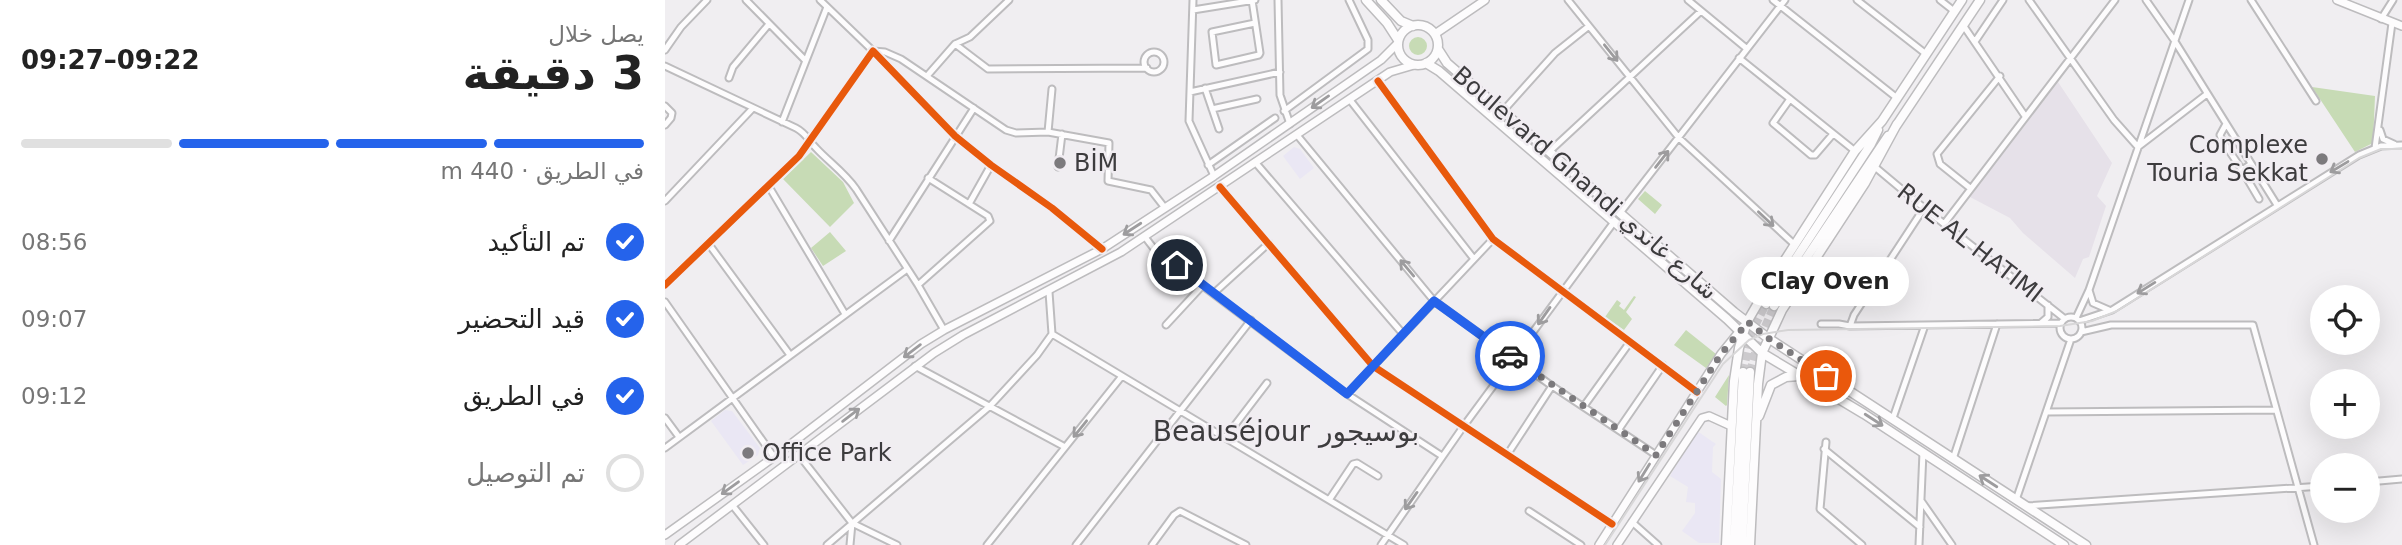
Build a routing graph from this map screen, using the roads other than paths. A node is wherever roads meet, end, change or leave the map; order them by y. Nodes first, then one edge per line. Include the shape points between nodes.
1 (707, 0) edge
2 (746, 0) edge
3 (820, 0) edge
4 (1009, 0) edge
5 (1193, 0) edge
6 (1253, 0) edge
7 (1278, 0) edge
8 (1349, 0) edge
9 (1366, 0) edge
10 (1381, 0) edge
11 (1485, 0) edge
12 (1568, 0) edge
13 (1688, 0) edge
14 (1773, 0) edge
15 (1785, 0) edge
16 (1857, 0) edge
17 (1940, 0) edge
18 (1962, 0) edge
19 (1980, 0) edge
20 (2003, 0) edge
21 (2029, 0) edge
22 (2115, 0) edge
23 (2146, 0) edge
24 (2189, 0) edge
25 (2251, 0) edge
26 (2337, 0) edge
27 (2393, 0) edge
28 (1228, 2) edge
29 (1780, 6) junction
30 (827, 7) junction
31 (1193, 10) junction
32 (1701, 11) junction
33 (1954, 11) junction
34 (2381, 19) junction
35 (1255, 23) junction
36 (2392, 23) junction
37 (769, 24) junction
38 (1963, 25) junction
39 (1413, 26) junction
40 (1589, 26) junction
41 (2402, 26) edge
42 (1435, 34) junction
43 (1976, 40) junction
44 (2174, 40) junction
45 (1398, 42) junction
46 (955, 44) junction
47 (1746, 48) junction
48 (1438, 49) junction
49 (665, 50) edge
50 (873, 51) junction
51 (1926, 54) junction
52 (2070, 56) junction
53 (1739, 58) junction
54 (805, 60) junction
55 (1426, 63) junction
56 (1414, 65) junction
57 (1147, 68) dead end
58 (666, 69) edge
59 (1280, 72) junction
60 (927, 76) junction
61 (2000, 76) junction
62 (1630, 77) junction
63 (729, 78) dead end
64 (1378, 81) junction
65 (1052, 89) dead end
66 (1205, 89) junction
67 (1190, 92) junction
68 (2207, 94) junction
69 (1897, 98) junction
70 (1257, 99) dead end
71 (1790, 99) junction
72 (1350, 100) junction
73 (2316, 102) dead end
74 (665, 106) edge
75 (753, 108) junction
76 (974, 108) junction
77 (1212, 109) junction
78 (1284, 111) junction
79 (1503, 111) junction
80 (2025, 116) junction
81 (1275, 117) dead end
82 (782, 121) junction
83 (1882, 121) junction
84 (665, 124) edge
85 (1290, 124) junction
86 (1897, 124) junction
87 (2226, 124) junction
88 (2380, 127) junction
89 (1219, 130) dead end
90 (1048, 132) junction
91 (1062, 134) junction
92 (1833, 134) junction
93 (1297, 135) junction
94 (955, 136) junction
95 (1679, 138) junction
96 (810, 141) junction
97 (2400, 145) edge
98 (2137, 146) junction
99 (2375, 148) junction
100 (1550, 151) junction
101 (1855, 151) junction
102 (1255, 162) junction
103 (1208, 164) junction
104 (2251, 164) junction
105 (991, 165) junction
106 (1058, 167) dead end
107 (1875, 167) junction
108 (2242, 170) junction
109 (1215, 176) junction
110 (929, 178) junction
111 (768, 185) junction
112 (1220, 187) junction
113 (1970, 188) junction
114 (2259, 199) dead end
115 (665, 201) edge
116 (969, 204) junction
117 (2277, 205) junction
118 (1165, 208) junction
119 (1924, 208) junction
120 (1620, 213) junction
121 (1613, 222) junction
122 (1944, 224) junction
123 (1145, 237) junction
124 (1493, 239) junction
125 (889, 241) junction
126 (708, 243) junction
127 (1269, 243) junction
128 (1795, 245) junction
129 (1102, 249) junction
130 (1474, 259) junction
131 (907, 270) junction
132 (665, 285) edge
133 (918, 285) junction
134 (1203, 285) junction
135 (2089, 290) junction
136 (1561, 291) junction
137 (1049, 292) junction
138 (1214, 293) junction
139 (1434, 301) junction
140 (665, 302) edge
141 (2048, 305) junction
142 (2112, 310) junction
143 (845, 314) junction
144 (1251, 320) junction
145 (2078, 320) junction
146 (2063, 321) junction
147 (1748, 322) junction
148 (2041, 323) junction
149 (1821, 324) dead end
150 (1997, 324) junction
151 (1166, 325) dead end
152 (1925, 325) junction
153 (1850, 326) junction
154 (944, 330) junction
155 (2081, 332) junction
156 (1741, 333) junction
157 (1052, 334) junction
158 (1403, 334) junction
159 (1768, 338) junction
160 (2071, 339) junction
161 (1630, 342) junction
162 (1762, 353) junction
163 (790, 355) junction
164 (1514, 358) junction
165 (1663, 365) junction
166 (915, 366) junction
167 (1373, 366) junction
168 (1122, 376) junction
169 (1800, 376) junction
170 (1266, 383) dead end
171 (1552, 386) junction
172 (1697, 392) junction
173 (1347, 394) junction
174 (732, 398) junction
175 (990, 406) junction
176 (1584, 406) junction
177 (2276, 410) junction
178 (1180, 411) junction
179 (2046, 412) junction
180 (665, 418) edge
181 (1893, 418) junction
182 (1755, 425) junction
183 (1731, 426) junction
184 (1463, 427) junction
185 (1619, 429) junction
186 (679, 437) junction
187 (1225, 438) junction
188 (1826, 442) dead end
189 (1065, 447) junction
190 (665, 448) edge
191 (1824, 449) junction
192 (1923, 452) junction
193 (799, 455) junction
194 (1507, 455) junction
195 (1656, 455) junction
196 (1442, 456) junction
197 (774, 457) junction
198 (1953, 459) junction
199 (1378, 476) dead end
200 (2402, 479) edge
201 (2380, 481) edge
202 (2310, 487) edge
203 (2297, 488) junction
204 (1329, 500) junction
205 (1921, 500) junction
206 (2016, 500) junction
207 (733, 506) junction
208 (2026, 506) junction
209 (1529, 511) dead end
210 (1632, 522) junction
211 (852, 523) junction
212 (1612, 524) junction
213 (1920, 527) junction
214 (665, 535) edge
215 (1388, 535) junction
216 (679, 545) edge
217 (764, 545) edge
218 (827, 545) edge
219 (850, 545) edge
220 (897, 545) edge
221 (987, 545) edge
222 (1076, 545) edge
223 (1152, 545) edge
224 (1246, 545) edge
225 (1381, 545) edge
226 (1403, 545) edge
227 (1581, 545) edge
228 (1598, 545) edge
229 (1616, 545) edge
230 (1658, 545) edge
231 (1726, 545) edge
232 (1734, 545) edge
233 (1742, 545) edge
234 (1750, 545) edge
235 (1862, 545) edge
236 (1919, 545) edge
237 (1952, 545) edge
238 (2064, 545) edge
239 (2086, 545) edge
240 (2314, 545) edge

1 - 49 street
2 - 37 street
3 - 30 street
4 - 46 street
5 - 31 street
6 - 28 street
6 - 35 street
7 - 59 street
8 - 78 street via 1369,49
9 - 45 main road
10 - 39 main road via 1401,21
11 - 42 main road
12 - 40 street
13 - 32 street
14 - 29 street
15 - 29 street
16 - 51 street
17 - 33 street
18 - 33 main road
19 - 38 main road
20 - 43 street
21 - 52 street
22 - 52 street
23 - 44 street
24 - 44 street
25 - 73 street
26 - 34 main road
27 - 34 street
28 - 31 street
29 - 47 street
29 - 69 street
30 - 50 street
30 - 54 street
31 - 67 street
32 - 47 street
32 - 62 street
33 - 51 main road
34 - 36 main road
35 - 35 street via 1259,55 1216,65 1212,32
36 - 41 main road
36 - 88 street
37 - 54 street
37 - 63 street
38 - 43 street
38 - 86 main road
39 - 42 main road via 1425,26
39 - 45 main road
40 -> 62 street
40 - 79 street via 1555,52
42 - 48 main road
43 - 61 street
44 - 68 street
44 - 98 street
45 - 56 main road via 1401,57
45 -> 85 main road via 1385,57
46 - 57 street via 988,69
46 - 60 street
47 - 53 street
48 - 55 main road
48 - 79 main road, Boulevard Ghandi شارع غاندي via 1447,63
50 - 60 street via 892,55
50 - 94 street
50 - 96 street
51 - 69 main road
52 - 80 street
52 - 98 street
53 - 71 street
53 - 95 street
54 - 82 street
55 - 56 main road
55 - 121 main road, Boulevard Ghandi شارع غاندي
56 - 64 main road via 1396,69
58 - 75 street
59 - 66 street
59 - 78 street
60 - 76 street
61 - 80 street
61 - 113 street via 1937,154 1940,164
62 - 95 street
62 - 100 street
64 - 72 main road
64 - 124 street
65 - 90 street
66 - 67 street
66 - 77 street
67 - 103 street via 1189,121
68 - 87 street
68 - 98 street
69 - 83 main road
70 - 77 street
71 - 92 street
71 - 92 street via 1773,123 1811,155
72 - 93 main road
72 - 130 street
74 - 84 street via 673,113
75 - 82 street
75 - 115 street
76 - 90 street via 1011,132
76 - 94 street
77 - 89 street
78 - 85 street
79 - 100 main road, Boulevard Ghandi شارع غاندي
80 - 113 street
81 - 103 street
82 - 96 street
83 - 86 main road via 1770,305
83 - 101 main road
85 - 109 main road
86 - 107 main road
87 - 104 street
87 - 108 street via 2222,140
88 - 97 street via 2383,139
88 - 99 street
90 - 91 street
91 - 106 street
91 - 118 street via 1109,143 1108,181 1151,190
92 - 101 street
93 - 102 main road
139 -> 93 street
94 - 105 street
94 - 110 street
120 -> 95 street
95 -> 128 street
96 - 111 street
96 - 125 street via 848,177
97 - 99 street
98 - 135 street
99 -> 117 street
100 - 120 main road, Boulevard Ghandi شارع غاندي
101 - 128 main road
102 - 112 main road
102 - 158 street
103 - 109 street
104 - 108 street
104 - 117 street
105 - 116 street
105 - 129 street
107 - 119 street, RUE AL HATIMI
107 - 159 main road
108 - 114 street
109 - 118 main road
110 - 116 street
110 - 125 street
111 - 126 street
111 - 143 street
112 - 123 main road
112 - 127 street
113 - 122 street
116 - 133 street via 988,216 989,223
117 -> 142 street
118 -> 129 main road
119 - 122 street, RUE AL HATIMI
119 - 153 street
120 - 147 main road, Boulevard Ghandi شارع غاندي
121 - 136 street
121 - 156 main road, Boulevard Ghandi شارع غاندي
122 - 141 street, RUE AL HATIMI
123 - 134 street via 1155,250
123 - 137 main road
124 - 130 street
124 - 136 street
125 - 131 street
126 - 132 street
126 - 163 street
127 - 138 street
127 - 167 street
128 - 147 main road
129 - 154 main road
130 - 139 street
131 - 133 street
131 - 143 street
133 - 154 street
134 - 138 street
134 - 151 street
135 - 142 street via 2093,303
135 - 145 street
136 - 161 street
136 -> 164 street
137 - 157 street
137 - 166 main road via 963,335
138 - 144 street
139 - 158 street
139 - 164 street
140 - 174 street
141 - 146 street, RUE AL HATIMI
141 - 148 street via 2048,317
142 - 145 street
143 - 163 street
144 - 173 street
144 - 178 street
145 - 146 street
145 - 155 street
146 - 148 street
146 - 160 street via 2060,332
147 - 156 main road
147 - 159 main road, Boulevard Ghandi شارع غاندي
148 - 150 street
149 - 153 street
150 - 152 street
150 - 198 street
152 - 153 street
152 - 181 street
154 -> 197 main road
155 - 160 street
155 - 177 street via 2111,325 2253,325
156 - 162 main road, Boulevard Ghandi شارع غاندي
156 - 172 main road
156 - 183 main road
157 - 168 street
157 - 175 street
158 - 167 street
159 - 162 main road
159 - 181 main road, Boulevard Ghandi شارع غاندي
160 - 179 street
161 - 165 street
161 - 176 street
162 - 169 main road, Boulevard Ghandi شارع غاندي
162 - 182 main road
163 - 174 street
164 - 171 street
164 - 184 street
165 - 172 street
165 - 185 street
166 - 175 street
193 -> 166 main road
167 - 173 street
167 - 184 street
168 - 178 street
168 -> 189 street
169 - 182 main road via 1771,385
169 -> 192 main road, Boulevard Ghandi شارع غاندي
170 - 187 street
171 - 176 street
171 - 194 street
172 - 195 main road
173 - 196 street
174 - 186 street
174 - 197 street
175 - 189 street
175 - 211 street
176 - 185 street
177 - 179 street
177 - 203 street
178 - 187 street
178 - 222 street
179 - 206 street
180 - 186 street
181 - 198 main road, Boulevard Ghandi شارع غاندي
182 - 234 main road
183 - 210 main road via 1709,416 1702,418
183 - 231 main road
184 - 194 street
184 - 196 street
185 - 195 street
186 - 190 street
187 - 204 street
188 - 191 street
189 - 221 street
191 - 213 street
191 - 235 street via 1821,512
192 - 205 street
192 - 238 main road, Boulevard Ghandi شارع غاندي
193 - 207 main road
193 - 211 street
194 - 212 street
195 -> 212 main road
196 -> 215 street
197 -> 214 main road
206 -> 198 main road, Boulevard Ghandi شارع غاندي
199 - 204 street via 1353,464
200 - 201 street
202 - 203 street
203 - 208 street
203 - 240 street
204 - 215 street
205 - 213 street
205 - 237 street
206 - 208 main road, Boulevard Ghandi شارع غاندي
207 - 216 main road
207 - 217 street
208 - 239 main road, Boulevard Ghandi شارع غاندي
209 - 227 street
210 - 229 main road
210 - 230 street
211 - 218 street
211 - 219 street
211 - 220 street
212 - 228 main road
213 - 236 street
215 - 225 street
215 - 226 street
223 - 224 street via 1180,511
232 - 233 main road via 1747,373

